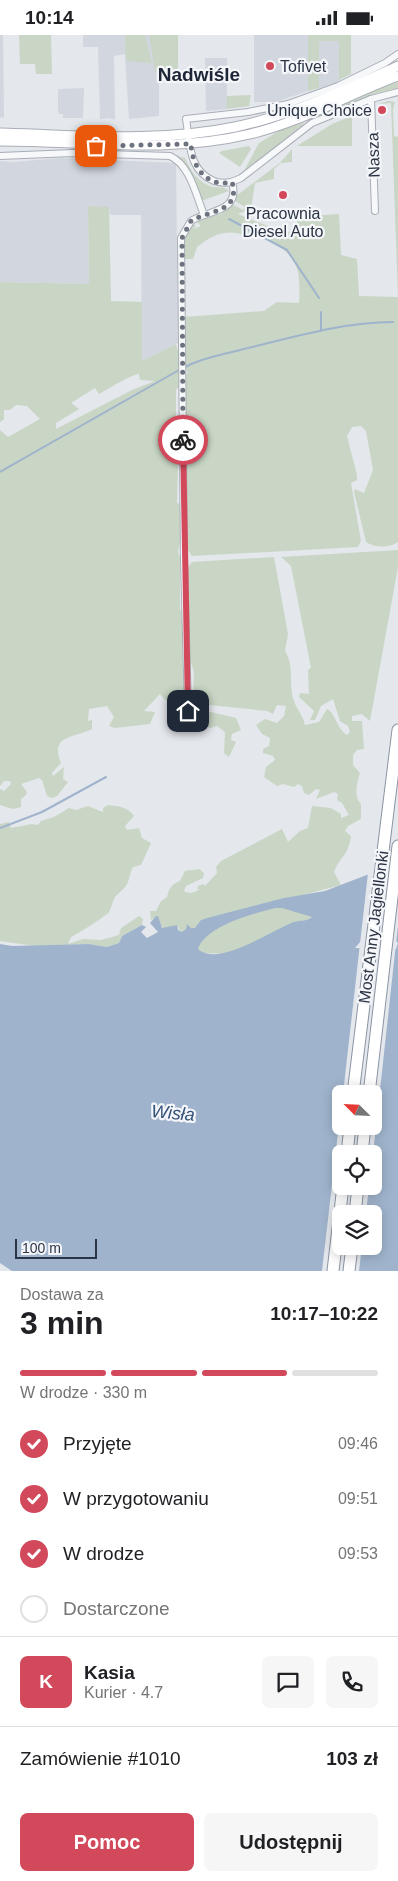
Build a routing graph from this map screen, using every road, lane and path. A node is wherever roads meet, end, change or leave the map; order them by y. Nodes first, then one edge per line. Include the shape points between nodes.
1 (398, 53) edge
2 (398, 66) edge
3 (398, 75) edge
4 (398, 92) edge
5 (371, 99) junction
6 (194, 118) junction
7 (0, 133) edge
8 (190, 133) junction
9 (0, 141) edge
10 (191, 144) junction
11 (0, 156) edge
12 (232, 182) junction
13 (375, 211) dead end
14 (204, 215) junction
15 (188, 711) dead end
16 (398, 730) edge
17 (398, 846) edge
18 (355, 1085) edge
19 (370, 1085) edge
20 (342, 1195) edge
21 (351, 1255) edge
22 (333, 1271) edge
23 (349, 1271) edge

1 - 6 street via 374,69 300,100 265,110
2 - 8 main road via 289,112 238,126
3 - 10 main road via 269,129
4 - 5 street
5 - 12 street via 312,123
5 - 13 street, Nasza
6 - 8 street
6 - 8 street via 186,119
7 - 8 main road via 136,136
8 - 10 street
9 - 10 main road via 132,147
10 - 12 street via 193,160 202,174 221,183
11 - 14 street via 72,153 170,156 184,166
12 - 14 street via 233,194 227,205
14 - 15 street via 191,221 183,231 181,246
16 - 18 highway, Most Anny Jagiellonki
17 - 19 highway, Most Anny Jagiellonki
20 - 22 highway
21 - 23 highway

